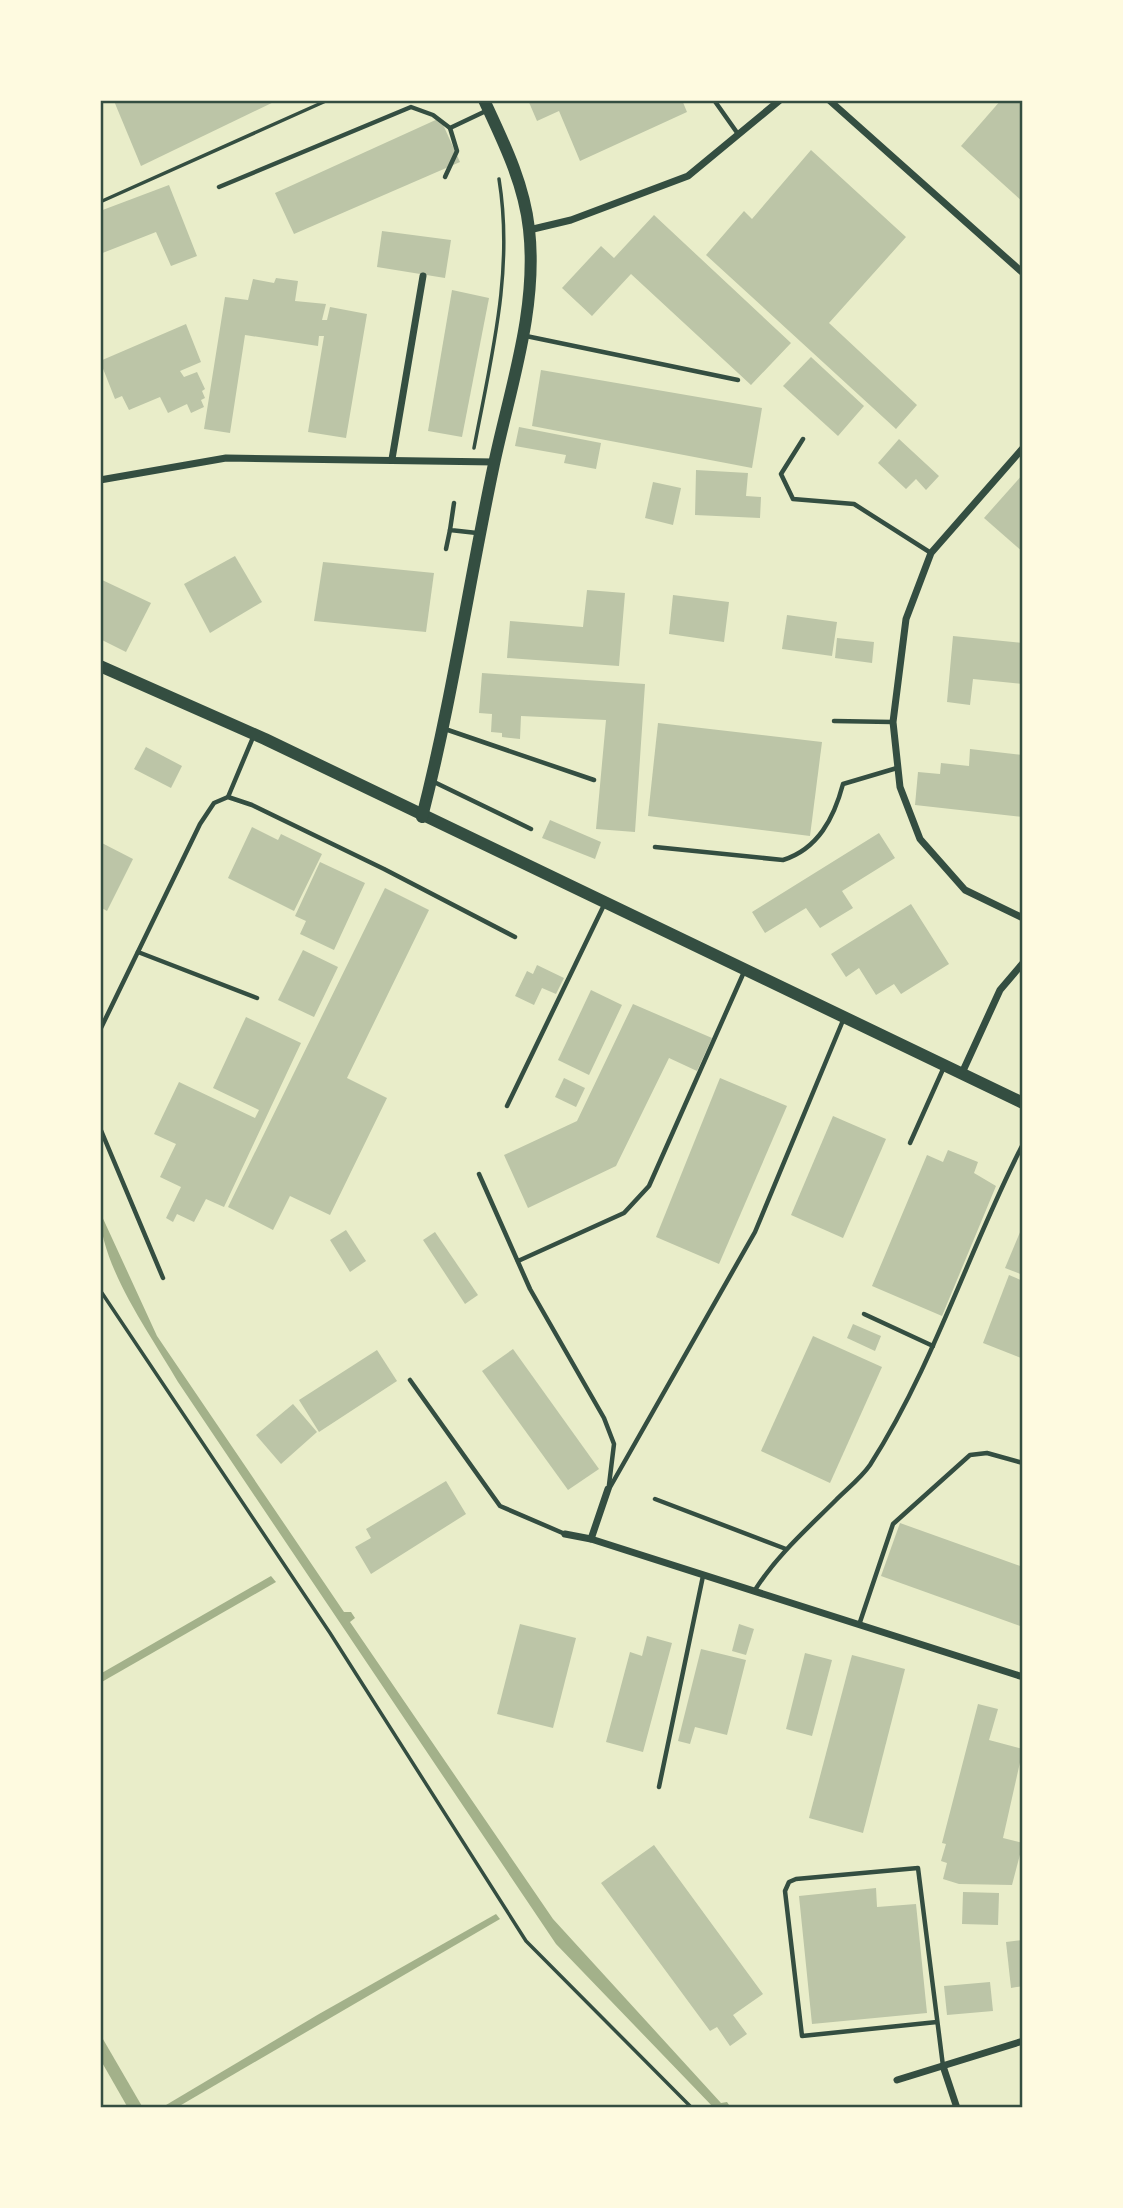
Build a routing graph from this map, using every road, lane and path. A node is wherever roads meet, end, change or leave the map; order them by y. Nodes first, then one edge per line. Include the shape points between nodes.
1 (328, 100) edge
2 (714, 100) edge
3 (780, 100) edge
4 (829, 100) edge
5 (486, 105) edge
6 (450, 128) junction
7 (738, 134) junction
8 (516, 172) junction
9 (445, 177) dead end
10 (219, 187) dead end
11 (100, 202) edge
12 (529, 230) junction
13 (1023, 273) edge
14 (423, 276) dead end
15 (523, 336) junction
16 (738, 380) dead end
17 (803, 439) dead end
18 (1023, 448) edge
19 (391, 459) junction
20 (471, 461) junction
21 (495, 462) junction
22 (100, 480) edge
23 (454, 503) dead end
24 (450, 530) junction
25 (481, 534) junction
26 (446, 549) dead end
27 (931, 553) junction
28 (100, 666) edge
29 (834, 721) dead end
30 (893, 722) junction
31 (445, 729) junction
32 (254, 734) junction
33 (898, 768) junction
34 (594, 780) dead end
35 (432, 781) junction
36 (228, 797) junction
37 (422, 817) junction
38 (531, 829) dead end
39 (656, 847) dead end
40 (606, 901) junction
41 (1023, 918) edge
42 (515, 937) dead end
43 (138, 952) junction
44 (1022, 968) edge
45 (744, 971) junction
46 (257, 998) dead end
47 (844, 1017) junction
48 (100, 1030) edge
49 (945, 1065) junction
50 (962, 1073) junction
51 (1023, 1102) edge
52 (507, 1106) dead end
53 (100, 1128) edge
54 (910, 1143) dead end
55 (1023, 1143) edge
56 (479, 1174) dead end
57 (518, 1261) junction
58 (163, 1278) dead end
59 (100, 1290) edge
60 (864, 1314) dead end
61 (933, 1346) junction
62 (410, 1380) dead end
63 (1023, 1463) edge
64 (608, 1489) junction
65 (655, 1499) dead end
66 (565, 1534) joint
67 (591, 1539) junction
68 (786, 1549) junction
69 (703, 1576) junction
70 (753, 1593) junction
71 (859, 1626) junction
72 (1023, 1677) edge
73 (659, 1787) dead end
74 (937, 2022) junction
75 (1023, 2041) edge
76 (943, 2066) junction
77 (897, 2080) dead end
78 (692, 2108) edge
79 (957, 2108) edge

1 - 11 path
2 - 7 lane
3 - 7 street
4 - 13 street
5 - 6 lane
5 - 8 street
6 - 9 lane via 457,151
6 - 10 lane via 411,107
7 - 12 street via 688,176
8 - 12 street
8 - 20 path via 499,178 506,220 504,290
12 - 15 street
14 - 19 street
15 - 16 lane
15 - 21 street
17 - 27 lane via 781,474 793,499 853,504
18 - 27 street
19 - 20 street
19 - 22 street via 226,458
20 - 21 street
21 - 25 street
23 - 24 lane
24 - 25 lane
24 - 26 lane
25 - 31 street
27 - 30 street via 906,619
28 - 32 street
29 - 30 lane
30 - 33 street
31 - 34 lane
31 - 35 street
32 - 36 lane
32 - 37 street
33 - 39 lane via 843,783 828,824 799,855 783,860
33 - 41 street via 900,787 920,839 965,890
35 - 37 street
35 - 38 lane
36 - 42 lane via 372,863
36 - 43 lane via 214,803 200,824
37 - 40 street
40 - 45 street
40 - 52 lane
43 - 46 lane
43 - 48 lane
44 - 50 street via 1000,990
45 - 47 street
45 - 57 lane via 649,1186 624,1213
47 - 49 street
47 - 64 lane via 755,1232
49 - 50 street
49 - 54 lane
50 - 51 street
53 - 58 lane
55 - 61 lane
56 - 57 lane
57 - 64 lane via 604,1418 614,1444
59 - 78 path via 330,1633 526,1941
60 - 61 lane
61 - 68 lane via 868,1469
62 - 66 lane via 500,1506
63 - 71 lane via 987,1453 970,1455 894,1524
64 - 67 street
65 - 68 lane
66 - 67 street
67 - 69 street
68 - 70 lane
69 - 70 street
69 - 73 lane
70 - 71 street
71 - 72 street
74 - 74 lane via 802,2036 785,1891 789,1882 918,1868
74 - 76 lane
75 - 76 street
76 - 77 street
76 - 79 street

